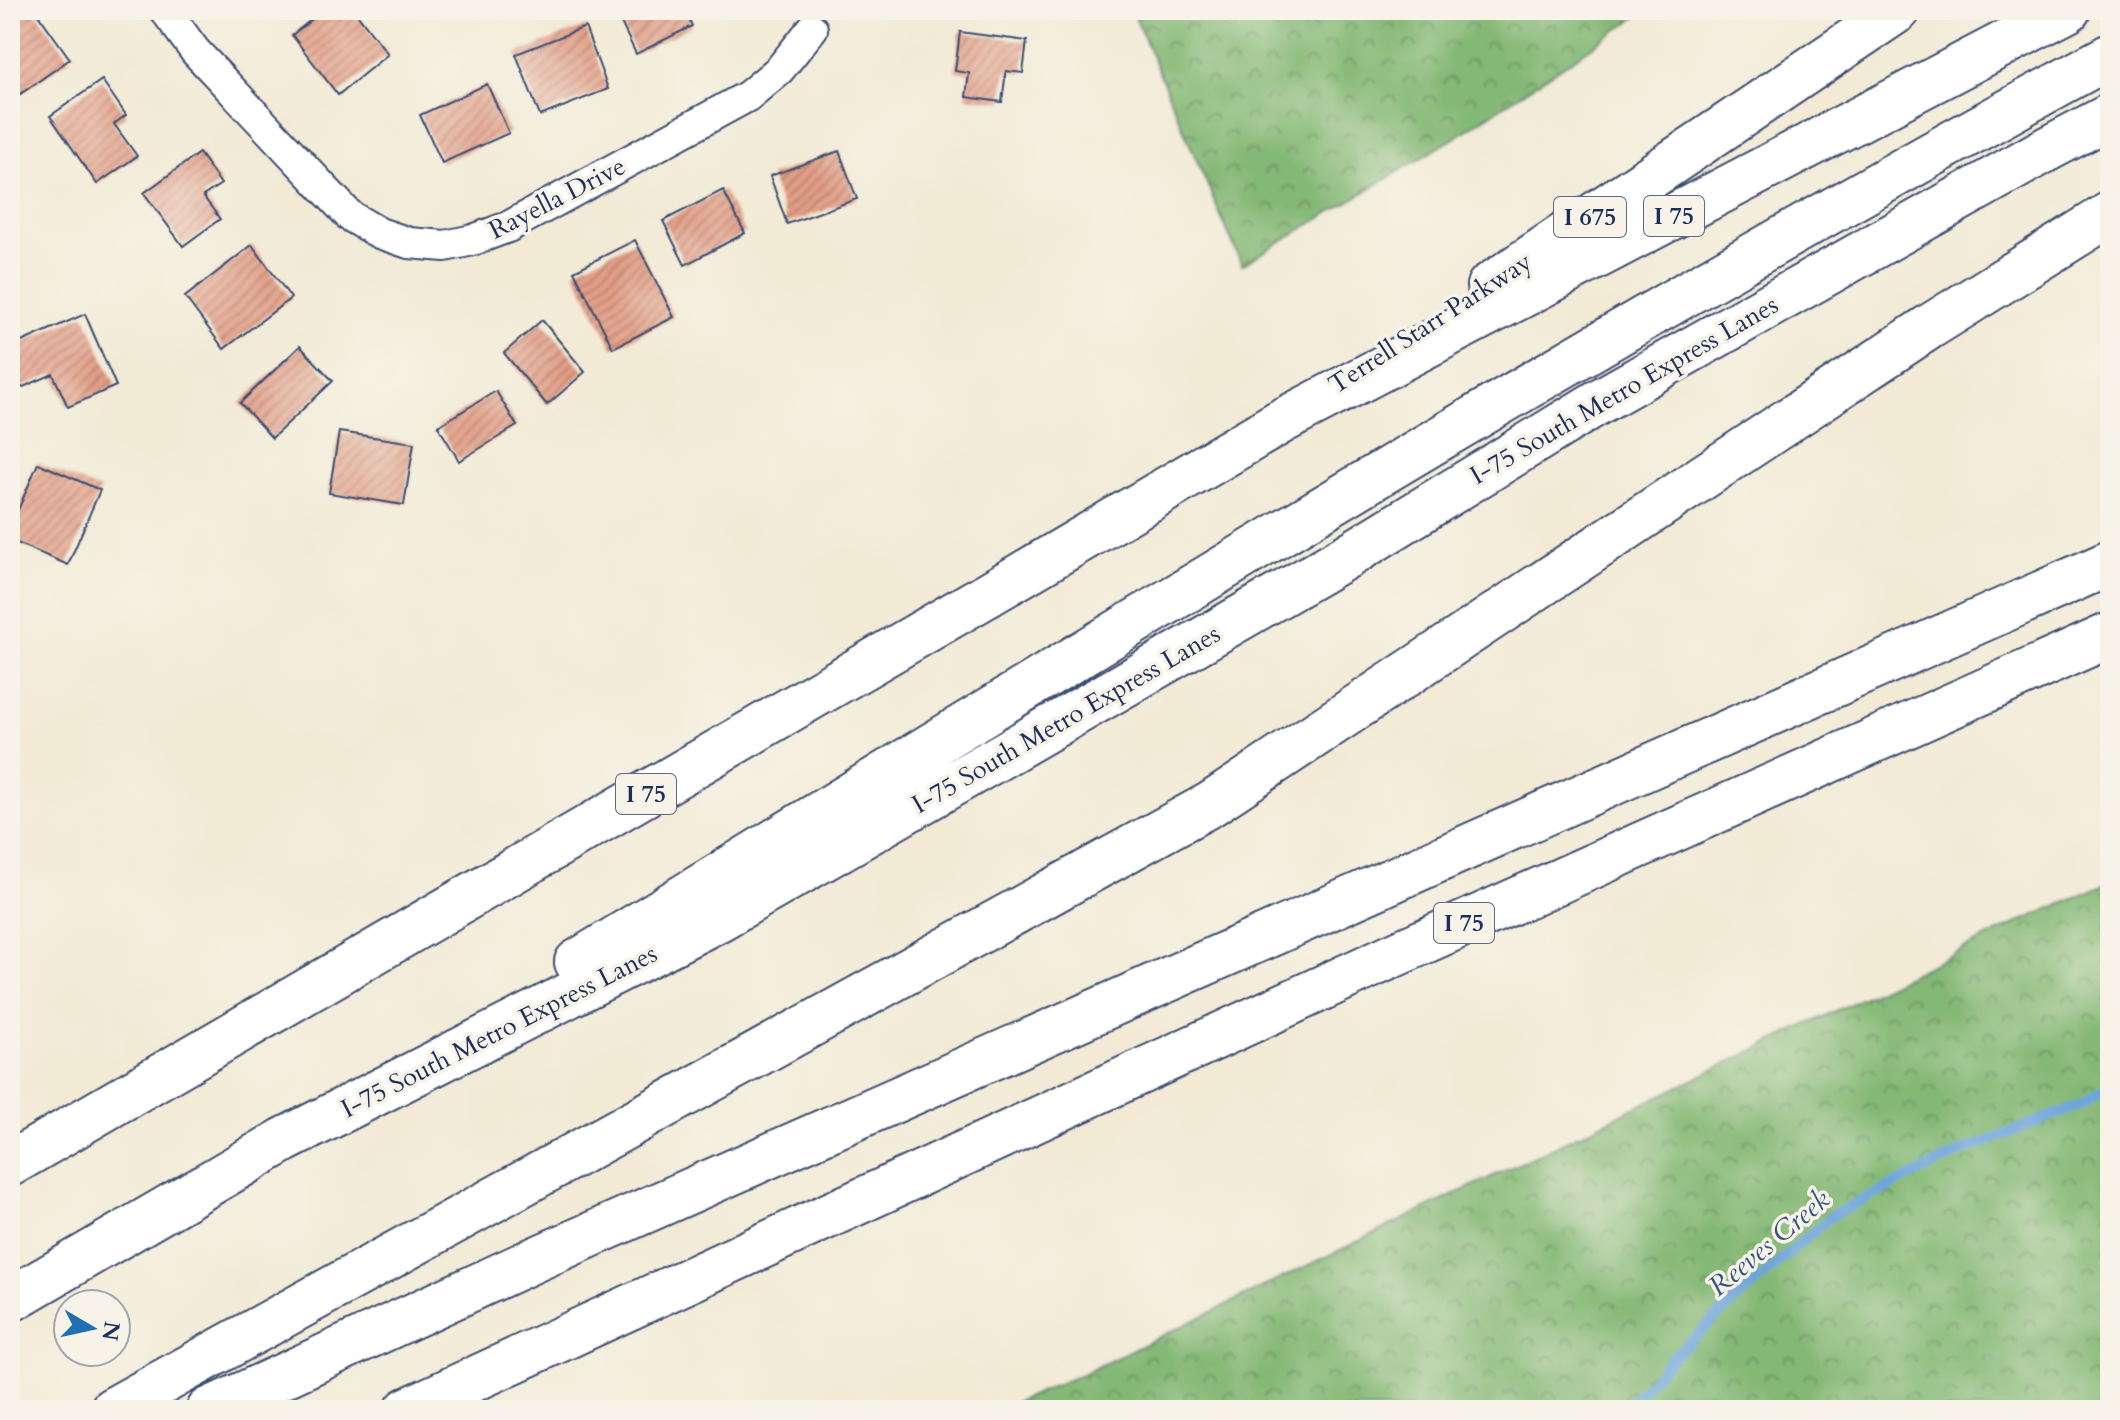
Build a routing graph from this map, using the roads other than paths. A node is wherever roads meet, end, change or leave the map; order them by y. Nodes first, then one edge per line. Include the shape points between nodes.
1 (165, 10) edge
2 (1898, 10) edge
3 (2068, 10) edge
4 (812, 29) dead end
5 (2110, 56) edge
6 (2110, 116) edge
7 (2110, 214) edge
8 (1280, 422) junction
9 (2110, 563) edge
10 (2110, 635) edge
11 (284, 1140) junction
12 (10, 1164) edge
13 (10, 1300) edge
14 (112, 1410) edge
15 (209, 1410) edge
16 (407, 1410) edge

1 - 4 street, Rayella Drive via 195,51 350,216 409,243 445,246 508,227 748,96 780,69
2 - 8 highway, Terrell Starr Parkway / I 675
3 - 8 highway, I 75
5 - 11 highway via 1618,332
6 - 11 highway, I-75 South Metro Express Lanes via 1600,401 1349,555 719,919
7 - 14 highway via 1929,327 1211,804
8 - 12 highway, I 75
9 - 15 highway via 536,1259
10 - 16 highway, I 75 via 1396,954
11 - 13 highway, I-75 South Metro Express Lanes

